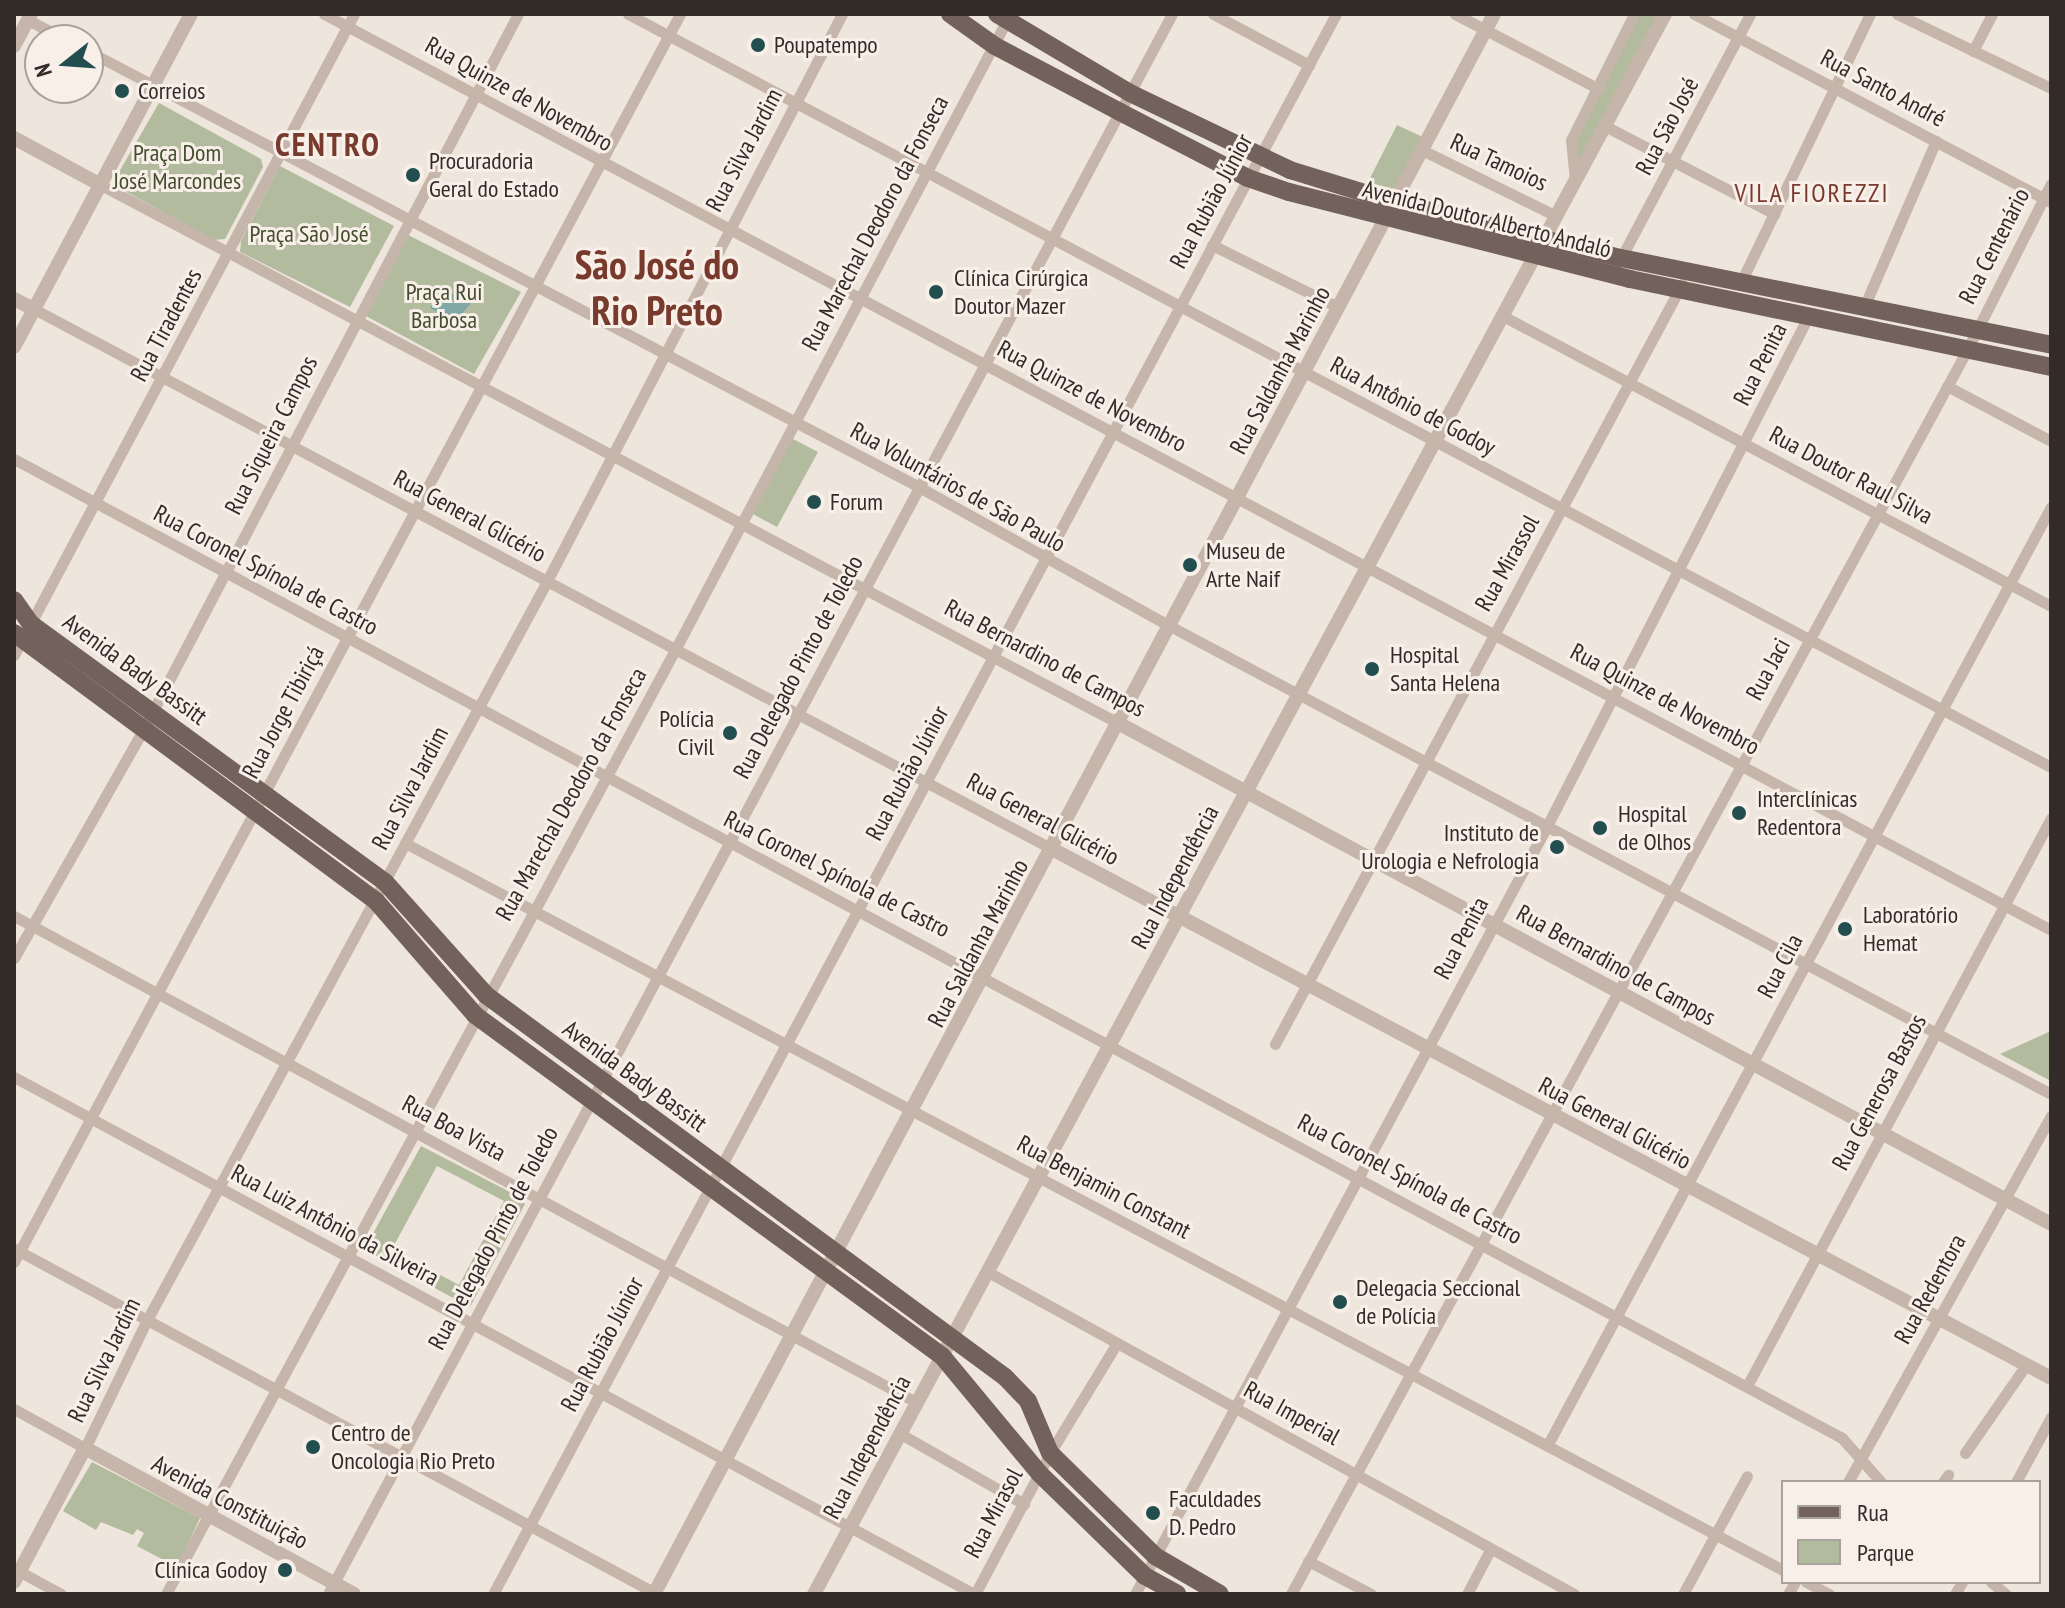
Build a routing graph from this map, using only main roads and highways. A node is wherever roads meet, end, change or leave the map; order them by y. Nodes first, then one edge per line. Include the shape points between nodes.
1 (950, 14) edge
2 (1005, 16) edge
3 (1539, 247) junction
4 (2051, 345) edge
5 (2051, 367) edge
6 (14, 600) edge
7 (16, 643) edge
8 (716, 1177) junction
9 (1177, 1594) edge
10 (1220, 1594) edge

1 - 3 main road, Avenida Doutor Alberto Andaló via 995,46 1248,178 1384,219
2 - 3 main road, Avenida Doutor Alberto Andaló via 1130,93 1259,159
3 - 4 main road, Avenida Doutor Alberto Andaló via 1621,258
3 - 5 main road, Avenida Doutor Alberto Andaló via 1679,290
6 - 8 main road, Avenida Bady Bassitt via 31,624 385,882 486,995 602,1081
7 - 8 main road, Avenida Bady Bassitt via 376,901 475,1015 592,1100
8 - 9 main road, Avenida Bady Bassitt via 828,1274 942,1356 1040,1474 1145,1576
8 - 10 main road, Avenida Bady Bassitt via 839,1254 1005,1377 1028,1401 1050,1453 1155,1556

